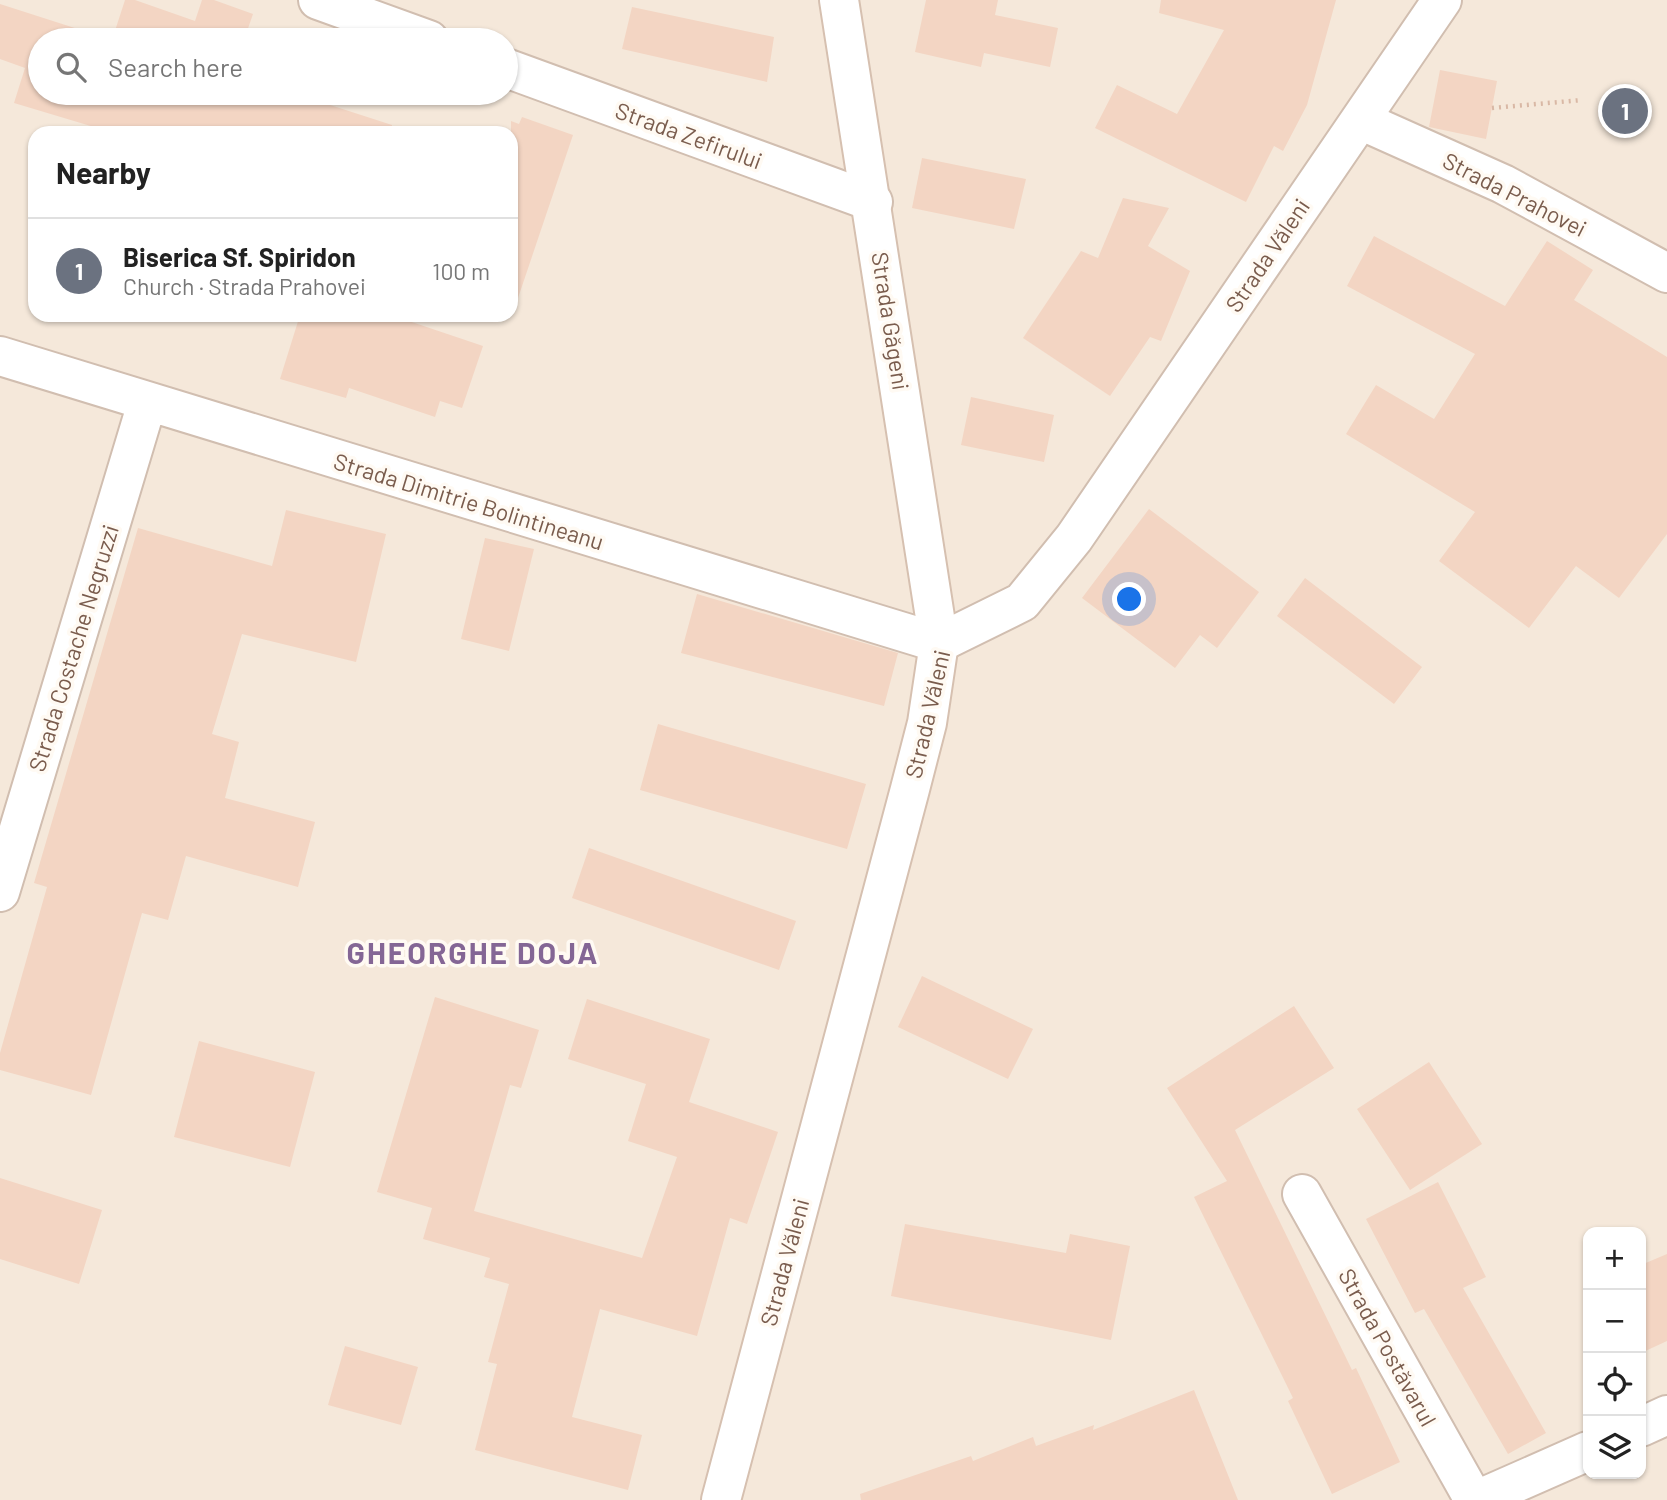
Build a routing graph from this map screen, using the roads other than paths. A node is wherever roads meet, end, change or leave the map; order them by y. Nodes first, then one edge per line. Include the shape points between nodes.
1 (318, 0) edge
2 (839, 0) edge
3 (1442, 0) edge
4 (396, 28) edge
5 (518, 72) edge
6 (1360, 120) junction
7 (873, 202) junction
8 (1667, 273) edge
9 (0, 356) edge
10 (147, 403) junction
11 (939, 643) junction
12 (0, 892) edge
13 (1302, 1194) dead end
14 (1667, 1415) edge
15 (1646, 1425) edge
16 (1583, 1453) edge
17 (1493, 1497) edge
18 (721, 1500) edge

1 - 4 street
2 - 7 street, Strada Găgeni
3 - 6 street, Strada Văleni
5 - 7 street, Strada Zefirului
6 - 8 street, Strada Prahovei via 1503,184
6 - 11 street, Strada Văleni via 1074,538 1022,601
7 - 11 street, Strada Găgeni
9 - 10 street, Strada Dimitrie Bolintineanu
10 - 11 street, Strada Dimitrie Bolintineanu
10 - 12 street, Strada Costache Negruzzi
11 - 18 street, Strada Văleni via 911,789
13 - 17 street, Strada Postăvarul
14 - 15 street
16 - 17 street

